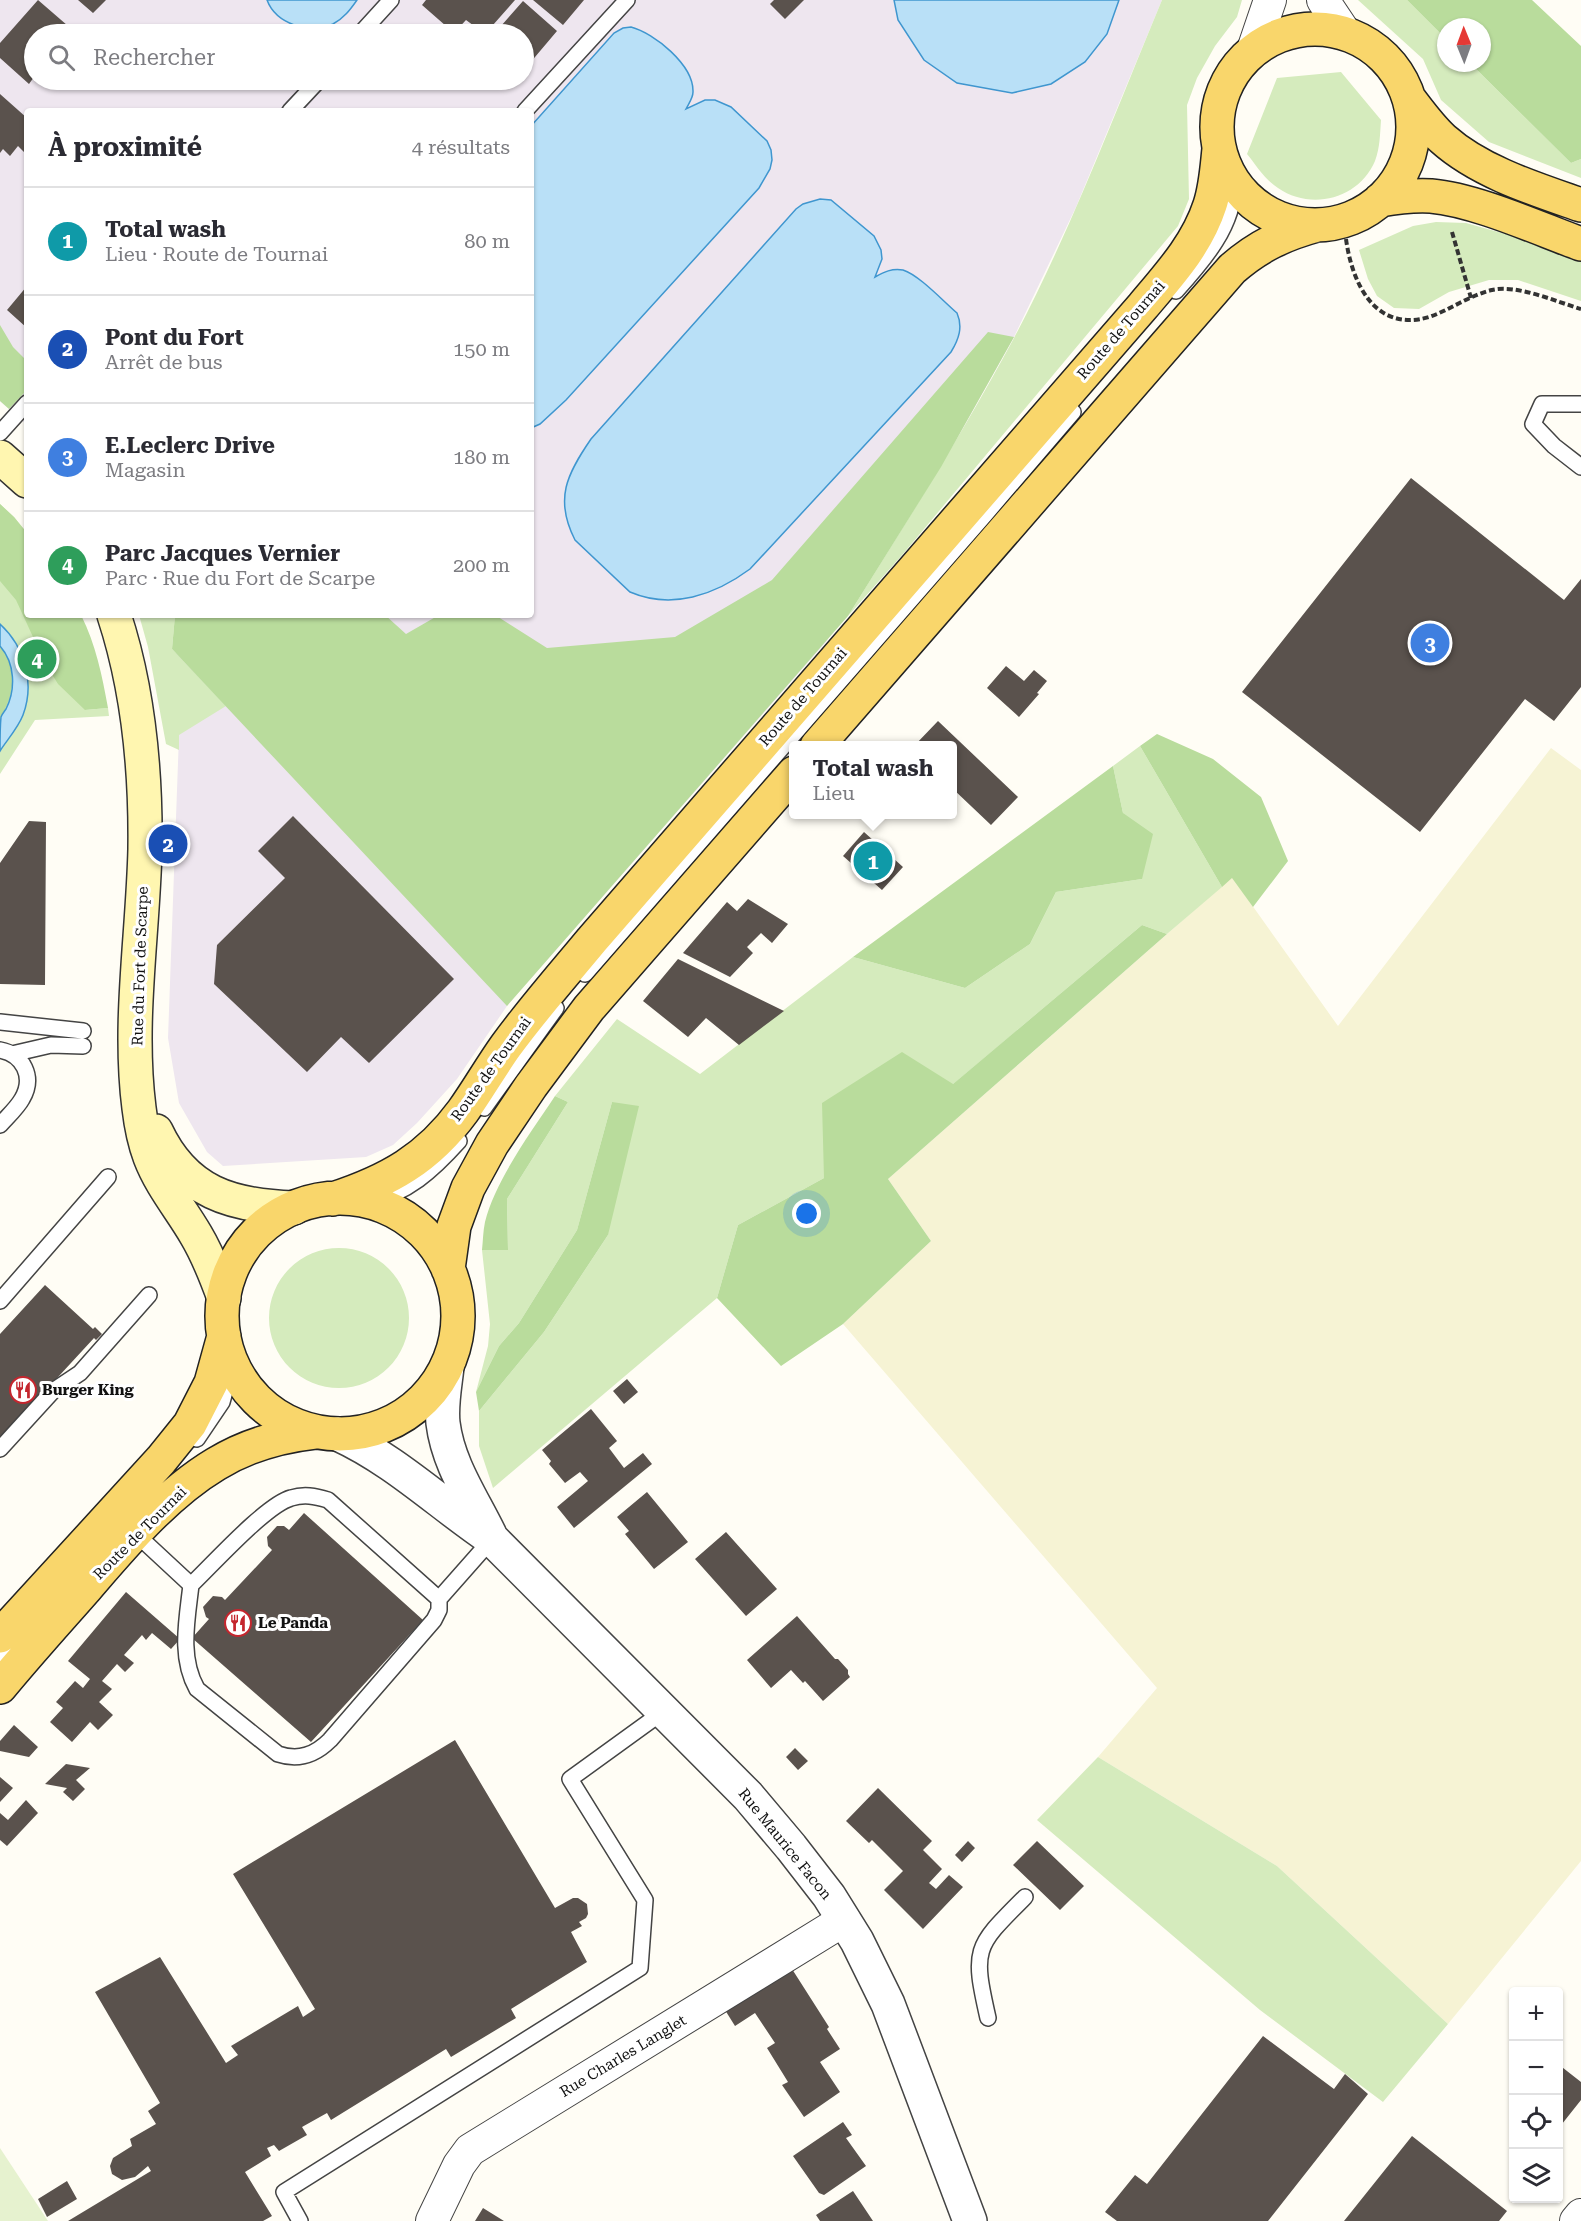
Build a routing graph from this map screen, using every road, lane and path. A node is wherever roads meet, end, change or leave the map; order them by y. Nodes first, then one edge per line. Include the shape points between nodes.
1 (391, 0) edge
2 (627, 0) edge
3 (1270, 0) edge
4 (1323, 0) edge
5 (369, 24) edge
6 (1345, 33) junction
7 (1253, 50) junction
8 (310, 90) edge
9 (1410, 100) junction
10 (293, 108) edge
11 (528, 108) edge
12 (1219, 149) junction
13 (1234, 183) junction
14 (1380, 200) junction
15 (1581, 205) edge
16 (1330, 223) junction
17 (1581, 244) edge
18 (1581, 309) edge
19 (1130, 344) dead end
20 (1084, 399) dead end
21 (1581, 404) edge
22 (24, 406) edge
23 (0, 433) edge
24 (0, 457) edge
25 (1581, 467) edge
26 (24, 478) edge
27 (115, 618) edge
28 (821, 741) edge
29 (789, 779) edge
30 (0, 1022) edge
31 (6, 1052) edge
32 (137, 1068) junction
33 (0, 1125) edge
34 (108, 1178) dead end
35 (333, 1199) junction
36 (368, 1202) junction
37 (294, 1208) junction
38 (448, 1269) junction
39 (150, 1295) dead end
40 (224, 1298) junction
41 (0, 1301) edge
42 (228, 1350) junction
43 (447, 1367) junction
44 (327, 1433) junction
45 (0, 1449) edge
46 (187, 1453) dead end
47 (162, 1481) dead end
48 (135, 1533) junction
49 (492, 1539) junction
50 (191, 1585) junction
51 (62, 1591) dead end
52 (439, 1599) junction
53 (32, 1625) dead end
54 (0, 1636) edge
55 (0, 1661) edge
56 (0, 1687) edge
57 (664, 1711) junction
58 (1025, 1897) dead end
59 (844, 1920) junction
60 (988, 2019) dead end
61 (1581, 2216) edge
62 (300, 2221) edge
63 (432, 2221) edge
64 (970, 2221) edge
65 (1576, 2221) edge

1 - 5 lane
2 - 11 lane
3 - 7 street, Route de Tournai
4 - 6 street, Route de Tournai
6 - 7 main road, Route de Tournai via 1318,28 1290,32
6 - 9 main road, Route de Tournai via 1370,45 1390,63
7 - 12 main road, Route de Tournai via 1234,70 1222,95 1216,122
8 - 10 lane
9 - 14 main road, Route de Tournai via 1410,154 1398,180
9 - 15 main road, Route de Tournai via 1457,150 1507,177
12 - 13 main road, Route de Tournai
12 - 35 main road, Route de Tournai via 1210,204 1198,232 1181,260 1143,306 592,940 506,1046 437,1142 395,1175
13 - 16 main road, Route de Tournai via 1264,211 1290,221
13 - 19 lane via 1231,208 1218,236
14 - 16 main road, Route de Tournai via 1369,209
14 - 17 main road, Route de Tournai via 1412,196 1448,198
16 - 18 path via 1363,292 1376,310 1393,318 1429,317 1502,289
16 - 28 main road, Route de Tournai via 1295,231 1262,245 1232,269
20 - 36 lane via 571,989 470,1128 418,1180 384,1199
21 - 25 lane via 1542,404 1533,424
22 - 23 lane
24 - 26 main road
27 - 32 main road, Rue du Fort de Scarpe via 136,702 145,793
29 - 38 main road via 589,1008 531,1086 468,1188 454,1226
30 - 31 lane via 83,1039
31 - 33 lane via 24,1065 26,1090
32 - 37 main road, Rue du Fort de Scarpe via 143,1097 163,1146 192,1180 229,1200
32 - 40 main road, Rue du Fort de Scarpe via 140,1109 150,1156 211,1262
34 - 41 lane
35 - 36 main road
35 - 37 main road
36 - 38 main road via 397,1213 422,1232
37 - 40 main road via 268,1223 247,1244 232,1269
38 - 43 main road, Route de Tournai via 458,1318
39 - 45 lane via 80,1373 53,1391
40 - 42 main road
42 - 44 main road via 248,1391 266,1407 285,1421
42 - 46 lane via 222,1402
42 - 54 main road via 190,1424
43 - 44 main road, Route de Tournai via 428,1395 402,1416 372,1430
43 - 49 street, Rue Maurice Facon via 443,1407 447,1444
44 - 48 main road, Route de Tournai via 288,1435 256,1444 217,1463 183,1488
44 - 49 street, Rue Maurice Facon via 388,1461
47 - 51 lane
48 - 50 lane
48 - 56 main road, Route de Tournai
49 - 52 lane
49 - 57 street, Rue Maurice Facon
50 - 52 lane via 271,1508 290,1498 310,1495 328,1500
50 - 52 lane via 186,1627 191,1679 197,1689 278,1754 288,1757 310,1755 330,1740 434,1620
53 - 55 lane
57 - 59 street, Rue Maurice Facon via 770,1820
57 - 62 lane via 570,1779 645,1900 640,1968 284,2192
58 - 60 lane via 991,1931 980,1954 980,1983
59 - 63 street, Rue Charles Langlet via 470,2150
59 - 64 street, Rue Maurice Facon via 888,2004
61 - 65 street

